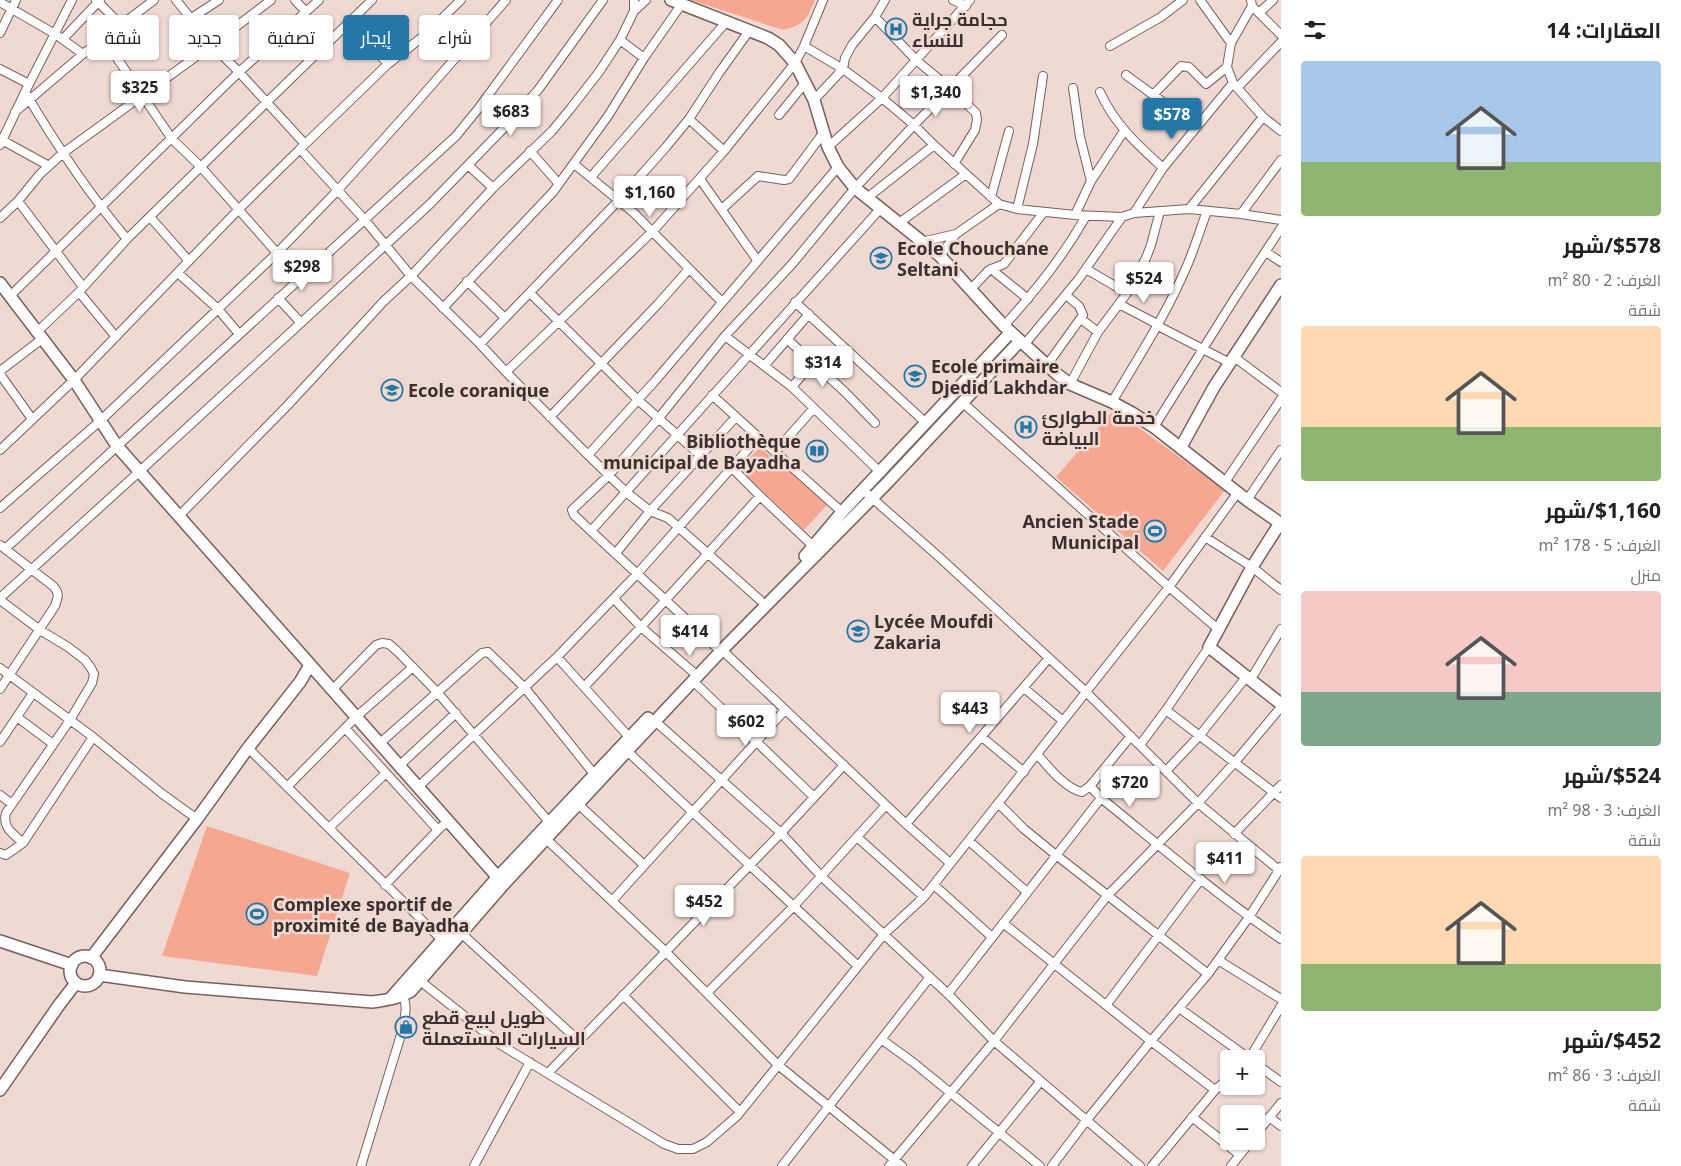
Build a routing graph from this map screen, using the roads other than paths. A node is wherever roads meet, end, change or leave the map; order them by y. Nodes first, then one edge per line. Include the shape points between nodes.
1 (16, 0) edge
2 (72, 0) edge
3 (98, 0) edge
4 (154, 0) edge
5 (176, 0) edge
6 (219, 0) edge
7 (271, 0) edge
8 (295, 0) edge
9 (319, 0) edge
10 (372, 0) edge
11 (461, 0) edge
12 (506, 0) edge
13 (558, 0) edge
14 (603, 0) edge
15 (634, 0) edge
16 (646, 0) edge
17 (823, 0) edge
18 (885, 0) edge
19 (953, 0) edge
20 (1184, 0) edge
21 (1200, 0) edge
22 (1273, 0) edge
23 (0, 2) edge
24 (676, 2) edge
25 (968, 3) edge
26 (1251, 3) edge
27 (12, 10) junction
28 (634, 11) junction
29 (306, 12) junction
30 (1259, 13) junction
31 (112, 15) edge
32 (134, 15) edge
33 (187, 15) edge
34 (196, 15) edge
35 (357, 15) edge
36 (446, 15) edge
37 (876, 17) junction
38 (490, 19) edge
39 (727, 21) junction
40 (239, 24) edge
41 (343, 29) edge
42 (749, 31) junction
43 (0, 33) edge
44 (55, 34) junction
45 (1002, 35) dead end
46 (1281, 35) edge
47 (63, 39) junction
48 (419, 40) edge
49 (620, 40) junction
50 (1281, 42) edge
51 (1231, 43) junction
52 (804, 46) junction
53 (1110, 46) dead end
54 (87, 51) edge
55 (83, 54) junction
56 (644, 58) junction
57 (118, 60) edge
58 (191, 60) edge
59 (227, 60) edge
60 (384, 60) edge
61 (454, 60) edge
62 (917, 61) junction
63 (795, 63) junction
64 (388, 64) junction
65 (1227, 67) junction
66 (843, 68) junction
67 (0, 69) edge
68 (239, 72) junction
69 (1126, 75) dead end
70 (1044, 76) dead end
71 (806, 83) junction
72 (29, 84) junction
73 (1235, 86) junction
74 (950, 88) junction
75 (1073, 88) dead end
76 (24, 92) junction
77 (1100, 92) dead end
78 (1153, 95) junction
79 (142, 96) junction
80 (882, 98) junction
81 (814, 100) junction
82 (30, 101) junction
83 (266, 102) junction
84 (15, 112) junction
85 (779, 116) dead end
86 (1263, 117) junction
87 (689, 119) junction
88 (914, 125) junction
89 (1197, 127) junction
90 (1009, 131) dead end
91 (1281, 131) edge
92 (824, 132) junction
93 (1124, 132) junction
94 (172, 139) junction
95 (1, 141) edge
96 (934, 145) junction
97 (302, 146) junction
98 (828, 147) junction
99 (530, 151) junction
100 (724, 151) junction
101 (63, 153) junction
102 (1281, 160) edge
103 (574, 164) junction
104 (954, 164) junction
105 (468, 165) junction
106 (49, 166) junction
107 (838, 167) junction
108 (201, 168) junction
109 (1163, 168) junction
110 (966, 174) junction
111 (591, 177) junction
112 (700, 179) junction
113 (1091, 182) junction
114 (559, 184) junction
115 (493, 188) junction
116 (855, 188) junction
117 (337, 191) junction
118 (991, 197) junction
119 (867, 198) junction
120 (619, 200) junction
121 (18, 201) junction
122 (999, 204) junction
123 (100, 207) junction
124 (881, 208) junction
125 (722, 209) junction
126 (1017, 209) junction
127 (1188, 209) junction
128 (238, 210) junction
129 (1160, 211) junction
130 (1207, 211) junction
131 (1044, 213) junction
132 (1134, 213) junction
133 (1241, 214) junction
134 (1075, 215) junction
135 (1086, 216) junction
136 (0, 217) edge
137 (150, 217) junction
138 (1122, 217) junction
139 (364, 219) junction
140 (1281, 220) edge
141 (899, 223) junction
142 (1281, 228) edge
143 (653, 231) junction
144 (956, 234) junction
145 (128, 239) junction
146 (922, 242) junction
147 (385, 245) junction
148 (55, 252) junction
149 (1266, 252) junction
150 (277, 253) junction
151 (940, 256) junction
152 (757, 260) junction
153 (189, 261) junction
154 (1281, 262) edge
155 (689, 269) junction
156 (991, 269) junction
157 (1086, 269) junction
158 (178, 273) junction
159 (411, 276) junction
160 (301, 277) junction
161 (467, 281) junction
162 (0, 283) edge
163 (1281, 285) edge
164 (81, 289) junction
165 (970, 290) junction
166 (1127, 292) junction
167 (530, 293) junction
168 (1066, 295) junction
169 (10, 296) junction
170 (278, 298) junction
171 (1028, 299) junction
172 (722, 302) junction
173 (795, 302) junction
174 (1119, 304) junction
175 (443, 308) junction
176 (218, 309) junction
177 (809, 314) junction
178 (505, 318) junction
179 (1081, 319) junction
180 (559, 321) junction
181 (300, 323) junction
182 (1158, 326) junction
183 (1008, 329) junction
184 (1098, 332) junction
185 (240, 334) junction
186 (40, 335) junction
187 (724, 336) junction
188 (116, 337) junction
189 (786, 339) junction
190 (1022, 343) junction
191 (480, 344) junction
192 (1203, 349) junction
193 (749, 354) junction
194 (1232, 360) junction
195 (812, 363) junction
196 (602, 364) junction
197 (765, 365) junction
198 (1047, 365) junction
199 (506, 372) junction
200 (0, 373) edge
201 (74, 380) junction
202 (1070, 384) junction
203 (792, 387) junction
204 (1281, 392) edge
205 (712, 395) junction
206 (1281, 399) edge
207 (638, 400) junction
208 (962, 402) junction
209 (1112, 402) junction
210 (814, 408) junction
211 (550, 417) junction
212 (736, 418) junction
213 (32, 419) junction
214 (658, 419) junction
215 (100, 421) junction
216 (875, 423) dead end
217 (926, 423) junction
218 (1154, 427) junction
219 (678, 436) junction
220 (0, 437) edge
221 (758, 438) junction
222 (116, 446) junction
223 (1181, 447) junction
224 (3, 448) edge
225 (1281, 450) edge
226 (775, 452) junction
227 (588, 455) junction
228 (701, 456) junction
229 (732, 468) junction
230 (140, 471) junction
231 (881, 473) junction
232 (609, 475) junction
233 (1225, 482) junction
234 (626, 492) junction
235 (1238, 492) junction
236 (868, 494) junction
237 (760, 496) junction
238 (1248, 500) junction
239 (0, 508) edge
240 (650, 511) junction
241 (842, 512) junction
242 (179, 516) junction
243 (1280, 523) edge
244 (680, 527) junction
245 (591, 532) junction
246 (1205, 537) junction
247 (813, 546) junction
248 (3, 547) edge
249 (709, 552) junction
250 (616, 553) junction
251 (1252, 567) junction
252 (31, 569) junction
253 (637, 574) junction
254 (1169, 587) junction
255 (1281, 590) edge
256 (0, 599) edge
257 (614, 599) junction
258 (666, 600) junction
259 (760, 600) junction
260 (641, 627) junction
261 (1218, 629) junction
262 (1281, 629) edge
263 (40, 630) junction
264 (1209, 648) junction
265 (719, 649) junction
266 (558, 657) junction
267 (1049, 658) junction
268 (310, 665) junction
269 (413, 667) junction
270 (0, 668) edge
271 (10, 675) junction
272 (693, 677) junction
273 (1249, 678) junction
274 (585, 686) junction
275 (525, 688) junction
276 (1024, 688) junction
277 (0, 689) edge
278 (333, 689) junction
279 (33, 692) junction
280 (437, 692) junction
281 (1086, 692) junction
282 (1281, 706) edge
283 (785, 710) junction
284 (1166, 710) junction
285 (456, 713) junction
286 (17, 717) junction
287 (356, 717) junction
288 (70, 720) junction
289 (655, 721) junction
290 (1062, 721) junction
291 (345, 728) junction
292 (474, 734) junction
293 (1200, 735) junction
294 (1131, 736) junction
295 (93, 737) junction
296 (629, 737) junction
297 (982, 737) junction
298 (0, 742) edge
299 (757, 742) junction
300 (53, 744) junction
301 (379, 744) junction
302 (1140, 744) junction
303 (248, 748) junction
304 (627, 751) junction
305 (1038, 755) junction
306 (1235, 762) junction
307 (844, 765) junction
308 (399, 766) junction
309 (1024, 772) junction
310 (1166, 772) junction
311 (386, 773) junction
312 (594, 774) junction
313 (721, 781) junction
314 (414, 783) junction
315 (1281, 785) edge
316 (1090, 786) junction
317 (287, 787) junction
318 (401, 789) junction
319 (1273, 793) junction
320 (0, 795) edge
321 (814, 797) junction
322 (1101, 798) junction
323 (1281, 798) edge
324 (998, 803) junction
325 (1198, 803) junction
326 (12, 804) junction
327 (578, 804) junction
328 (886, 805) junction
329 (693, 813) junction
330 (197, 819) junction
331 (448, 822) junction
332 (550, 822) junction
333 (906, 824) junction
334 (329, 828) junction
335 (438, 830) junction
336 (781, 833) junction
337 (1234, 834) junction
338 (542, 836) junction
339 (857, 837) junction
340 (969, 841) junction
341 (23, 843) junction
342 (1157, 844) junction
343 (0, 853) edge
344 (1056, 855) junction
345 (950, 863) junction
346 (644, 865) junction
347 (749, 866) junction
348 (1280, 869) edge
349 (822, 876) junction
350 (1201, 880) junction
351 (1273, 880) junction
352 (501, 881) junction
353 (385, 885) junction
354 (934, 885) junction
355 (1281, 885) edge
356 (1027, 892) junction
357 (1107, 896) junction
358 (924, 897) junction
359 (612, 901) junction
360 (793, 907) junction
361 (1249, 917) junction
362 (1003, 923) junction
363 (461, 933) junction
364 (884, 934) junction
365 (1158, 936) junction
366 (992, 937) junction
367 (1281, 939) edge
368 (442, 940) junction
369 (0, 941) edge
370 (665, 951) junction
371 (91, 958) junction
372 (1218, 960) junction
373 (1055, 963) junction
374 (72, 965) junction
375 (858, 966) junction
376 (1208, 974) junction
377 (99, 975) junction
378 (930, 977) junction
379 (420, 980) junction
380 (76, 983) junction
381 (401, 993) junction
382 (707, 993) junction
383 (948, 994) junction
384 (623, 996) junction
385 (1281, 999) edge
386 (1107, 1004) junction
387 (1281, 1006) edge
388 (1179, 1008) junction
389 (882, 1039) junction
390 (579, 1041) junction
391 (994, 1041) junction
392 (1151, 1041) junction
393 (1237, 1050) edge
394 (1254, 1050) edge
395 (530, 1062) junction
396 (778, 1065) junction
397 (1265, 1070) edge
398 (548, 1073) junction
399 (1040, 1082) junction
400 (1281, 1082) edge
401 (1220, 1086) edge
402 (0, 1090) edge
403 (1215, 1090) junction
404 (950, 1093) junction
405 (1281, 1103) edge
406 (828, 1106) junction
407 (740, 1112) junction
408 (1192, 1117) junction
409 (1269, 1117) junction
410 (1086, 1121) junction
411 (1265, 1122) edge
412 (1281, 1126) edge
413 (999, 1133) junction
414 (1244, 1150) edge
415 (1240, 1155) junction
416 (892, 1163) edge
417 (1155, 1165) edge
418 (361, 1166) edge
419 (474, 1166) edge
420 (782, 1166) edge
421 (902, 1166) edge
422 (972, 1166) edge
423 (1040, 1166) edge
424 (1052, 1166) edge
425 (1140, 1166) edge
426 (1231, 1166) edge

1 - 27 street
2 - 44 street
3 - 31 street
3 - 47 street
4 - 32 street
5 - 33 street
6 - 34 street
7 - 40 street
8 - 29 street
9 - 29 street
10 - 35 street
11 - 36 street
12 - 38 street
13 - 139 street via 456,136
14 - 105 street via 538,90
15 - 28 street
16 - 28 street
17 - 52 street
18 - 37 street
19 - 25 street
20 - 53 street
21 - 51 street
22 - 30 street
23 - 27 street
24 - 39 street
24 - 56 street
25 - 62 street
26 - 30 street
26 - 51 street
27 - 43 street
27 - 44 street
28 - 49 street
29 - 68 street
30 - 46 street
37 - 62 street
37 - 66 street via 852,45
39 - 42 street
39 - 111 street
41 - 83 street
42 - 63 street via 779,45
42 - 87 street
44 - 47 street
44 - 72 street
45 - 74 street
47 - 55 street
48 - 64 street
49 - 56 street
49 - 99 street via 571,108
50 - 73 street
51 - 65 street
52 - 63 street
52 - 66 street
54 - 55 street
55 - 82 street
56 - 103 street
57 - 79 street
58 - 79 street
59 - 68 street
60 - 64 street
61 - 117 street
62 - 74 street
62 - 80 street
63 - 71 street
63 - 100 street
64 - 97 street
65 - 73 street
65 - 78 street via 1206,84 1189,67 1181,66
66 - 80 street
66 - 81 street
67 - 72 street
68 - 83 street
68 - 94 street
69 - 78 street
70 - 126 street via 1033,144
71 - 81 street
71 - 85 street
72 - 76 street
73 - 86 street
73 - 89 street
74 - 88 street
74 - 104 street via 976,113 977,120 975,130
75 - 113 street via 1080,138
76 - 82 street
76 - 84 street
77 - 93 street
78 - 89 street
79 - 94 street
79 - 101 street
80 - 88 street
80 - 98 street
81 - 92 street
82 - 84 street
82 - 101 street
83 - 97 street
83 - 108 street
84 - 95 street
86 - 91 street
86 - 127 street
87 - 100 street
87 - 120 street
88 - 96 street
88 - 116 street
89 - 109 street
90 - 118 street
92 - 98 street
92 - 125 street via 789,179 758,176
93 - 109 street
93 - 113 street
94 - 108 street
94 - 123 street
95 - 106 street
96 - 104 street
96 - 119 street
97 - 117 street
97 - 128 street
98 - 107 street
99 - 114 street
99 - 115 street
100 - 112 street
101 - 106 street
101 - 123 street
102 - 133 street
103 - 111 street
103 - 114 street
104 - 110 street
105 - 115 street
105 - 147 street
106 - 121 street
107 - 116 street
107 - 152 street
108 - 128 street
108 - 137 street
109 - 132 street
110 - 118 street
110 - 141 street
111 - 120 street
112 - 125 street
112 - 143 street
113 - 134 street
114 - 161 street
115 - 159 street
116 - 119 street
116 - 187 street via 793,263
117 - 139 street
117 - 150 street
118 - 122 street
119 - 124 street
120 - 143 street
120 - 167 street
121 - 136 street
121 - 148 street
122 - 126 street
122 - 144 street
123 - 145 street
123 - 148 street
124 - 141 street
124 - 173 street
125 - 152 street
126 - 131 street
127 - 129 street
127 - 130 street
128 - 150 street
128 - 153 street
129 - 132 street
129 - 166 street via 1146,258
130 - 133 street
130 - 182 street via 1187,267
131 - 134 street
131 - 156 street via 1004,264
132 - 138 street
133 - 140 street
134 - 135 street
135 - 138 street
135 - 171 street via 1072,242
137 - 145 street
137 - 153 street
138 - 157 street
139 - 147 street
139 - 160 street
141 - 146 street
142 - 149 street
143 - 155 street
143 - 180 street
144 - 146 street
144 - 151 street
145 - 164 street
146 - 151 street
147 - 159 street
147 - 181 street
148 - 164 street
148 - 169 street
149 - 154 street
149 - 192 street
150 - 160 street
150 - 176 street
151 - 165 street
152 - 172 street
153 - 158 street
155 - 172 street
155 - 196 street
156 - 165 street
156 - 171 street
157 - 166 street
157 - 168 street
158 - 176 street
158 - 188 street
159 - 175 street
159 - 242 street
160 - 170 street
161 - 175 street
161 - 178 street
162 - 169 street
163 - 194 street
164 - 186 street
164 - 188 street
165 - 183 street
166 - 174 street
167 - 178 street
167 - 180 street
168 - 179 street via 1081,309
168 - 190 street
169 - 186 street
170 - 181 street
170 - 185 street
171 - 183 street
172 - 207 street
173 - 177 street
173 - 193 street
174 - 182 street
174 - 184 street
175 - 191 street
176 - 185 street
176 - 215 street
177 - 189 street
177 - 217 street
178 - 191 street
179 - 184 street
179 - 198 street
180 - 196 street
180 - 199 street
181 - 230 street
182 - 192 street
182 - 209 street
183 - 190 street
183 - 217 street
184 - 202 street
185 - 222 street
186 - 200 street
186 - 201 street
187 - 193 street
187 - 214 street
188 - 201 street
189 - 195 street
189 - 197 street
190 - 198 street
190 - 208 street
191 - 199 street
192 - 194 street
192 - 218 street
193 - 197 street
193 - 205 street
194 - 204 street
194 - 223 street
195 - 203 street
195 - 216 street
196 - 207 street
196 - 211 street
197 - 203 street
198 - 202 street
199 - 211 street
200 - 213 street
201 - 213 street
201 - 215 street
202 - 209 street
203 - 210 street
205 - 212 street
205 - 219 street
206 - 233 street
207 - 214 street
207 - 227 street
208 - 236 street
208 - 254 street
209 - 218 street
210 - 226 street
210 - 231 street
211 - 227 street
212 - 221 street
212 - 228 street
213 - 224 street
214 - 219 street
214 - 232 street
215 - 222 street
215 - 239 street
217 - 231 street
218 - 223 street
219 - 228 street
219 - 234 street
220 - 224 street
221 - 226 street
221 - 229 street
222 - 230 street
222 - 248 street
223 - 233 street
225 - 238 street
226 - 241 street
227 - 232 street
228 - 240 street
229 - 237 street
229 - 244 street
230 - 242 street
230 - 252 street
231 - 236 street
232 - 234 street
232 - 245 street via 572,510
233 - 235 street
234 - 240 street
234 - 245 street
235 - 238 street
235 - 246 street
236 - 241 street
236 - 265 street
236 - 267 street
237 - 247 street
237 - 249 street
238 - 243 street
240 - 244 street via 663,515
240 - 250 street
241 - 247 street
242 - 268 street
243 - 251 street
244 - 249 street
244 - 253 street
245 - 250 street
246 - 251 street
246 - 254 street
247 - 259 street
248 - 252 street
249 - 258 street
249 - 259 street
250 - 253 street
251 - 255 street
251 - 261 street
252 - 256 street
252 - 263 street via 58,591 55,606
253 - 257 street
253 - 258 street
254 - 261 street
254 - 281 street
256 - 263 street
257 - 260 street
257 - 266 street
258 - 260 street
258 - 265 street
259 - 265 street
260 - 272 street
260 - 274 street
261 - 264 street
262 - 273 street
263 - 271 street
263 - 288 street via 84,660 94,674
264 - 273 street
264 - 284 street
265 - 272 street
265 - 283 street
266 - 274 street
266 - 275 street
267 - 276 street
267 - 281 street
268 - 278 street
268 - 303 street
269 - 278 street via 389,644 382,643 376,645
269 - 280 street
269 - 287 street
270 - 271 street
271 - 277 street
271 - 279 street
272 - 289 street
272 - 296 street
272 - 299 street
273 - 282 street
273 - 293 street
274 - 296 street
275 - 280 street via 488,652 482,653
275 - 292 street
275 - 312 street
276 - 290 street
276 - 297 street
278 - 287 street
279 - 286 street
279 - 288 street
280 - 285 street
280 - 301 street
281 - 290 street
281 - 294 street
282 - 306 street
283 - 299 street
283 - 307 street
284 - 293 street
284 - 302 street
285 - 292 street
285 - 308 street
286 - 298 street
286 - 300 street
287 - 291 street
287 - 301 street
288 - 295 street
288 - 300 street
289 - 304 street
289 - 313 street
290 - 305 street
291 - 311 street
291 - 317 street
292 - 314 street
292 - 332 street
293 - 306 street
293 - 310 street
294 - 302 street
294 - 316 street
295 - 330 street via 161,794
295 - 341 street
296 - 312 street
297 - 309 street
297 - 333 street
299 - 313 street
299 - 321 street
300 - 326 street
301 - 308 street
302 - 310 street
303 - 317 street
303 - 330 street
304 - 327 street
304 - 329 street
305 - 309 street
305 - 316 street via 1056,776 1074,790 1082,792
306 - 319 street
306 - 325 street
307 - 321 street
307 - 328 street
308 - 314 street
309 - 324 street
310 - 325 street
311 - 318 street
311 - 334 street
312 - 332 street
313 - 329 street
313 - 336 street
314 - 318 street
314 - 331 street
315 - 319 street
316 - 322 street
317 - 334 street
318 - 335 street
319 - 323 street
319 - 337 street
320 - 326 street
321 - 336 street
322 - 342 street
322 - 344 street
324 - 340 street
324 - 344 street
325 - 337 street
325 - 342 street
326 - 341 street via 4,820
327 - 338 street
327 - 346 street
328 - 333 street
328 - 339 street
329 - 346 street
329 - 347 street
330 - 371 street
331 - 335 street
331 - 352 street
332 - 338 street
333 - 345 street
334 - 353 street
335 - 353 street
336 - 347 street
336 - 349 street
337 - 348 street
338 - 352 street
338 - 359 street
339 - 349 street
339 - 358 street
340 - 345 street
340 - 356 street
341 - 343 street via 6,856
342 - 350 street
342 - 357 street
344 - 356 street
344 - 357 street
345 - 354 street
346 - 359 street
347 - 360 street
347 - 370 street
348 - 351 street
349 - 360 street
349 - 364 street
350 - 361 street
350 - 365 street
351 - 355 street
351 - 361 street
352 - 363 street
352 - 368 street
353 - 368 street
354 - 358 street
354 - 366 street
356 - 362 street
357 - 365 street
357 - 373 street
358 - 364 street
359 - 370 street
360 - 375 street
360 - 382 street
361 - 367 street
361 - 372 street
362 - 366 street
362 - 373 street
363 - 379 street
363 - 390 street
364 - 375 street
364 - 378 street
365 - 376 street
365 - 386 street
366 - 383 street
368 - 381 street
369 - 374 street
370 - 382 street
370 - 384 street
371 - 374 street via 80,957
371 - 377 street via 97,963
372 - 376 street
372 - 385 street
373 - 386 street
373 - 391 street
374 - 380 street via 70,973
375 - 396 street
376 - 388 street
377 - 380 street via 90,985
377 - 381 street via 185,987 372,1002 388,1000
378 - 383 street
378 - 389 street
379 - 381 street via 411,991
379 - 395 street via 494,1039
380 - 402 street
381 - 418 street via 406,1006 403,1028
382 - 396 street
383 - 391 street
384 - 390 street
384 - 407 street
386 - 392 street
387 - 394 street
388 - 392 street
388 - 393 street
389 - 404 street
389 - 406 street
390 - 398 street
391 - 399 street
391 - 404 street
392 - 403 street
392 - 410 street
395 - 398 street
395 - 419 street
396 - 406 street
396 - 407 street
397 - 400 street
398 - 407 street via 664,1144 678,1149 693,1149 706,1142
399 - 410 street
399 - 413 street
401 - 403 street
403 - 408 street
404 - 413 street
404 - 416 street
405 - 409 street
406 - 416 street
406 - 420 street
408 - 415 street
408 - 417 street
409 - 411 street
409 - 412 street
410 - 424 street
410 - 425 street
413 - 422 street
413 - 423 street
414 - 415 street
415 - 426 street
416 - 421 street

